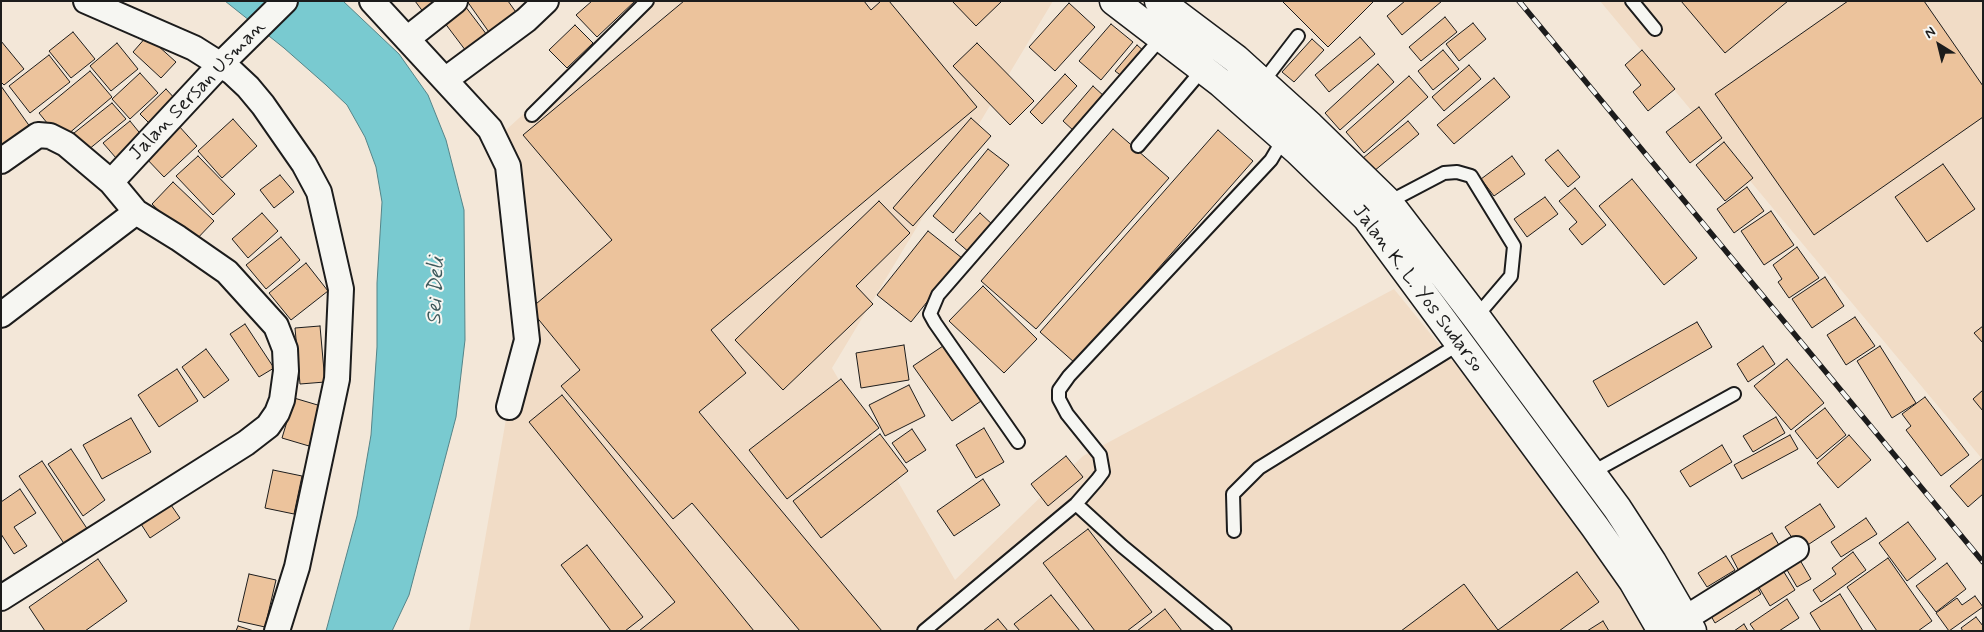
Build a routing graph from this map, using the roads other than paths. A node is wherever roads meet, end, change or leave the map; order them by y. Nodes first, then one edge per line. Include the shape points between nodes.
1 (86, 1) edge
2 (285, 1) edge
3 (372, 1) edge
4 (455, 1) edge
5 (546, 1) edge
6 (648, 1) edge
7 (1114, 1) edge
8 (1159, 1) edge
9 (1632, 1) edge
10 (1655, 29) dead end
11 (1298, 36) dead end
12 (1162, 37) junction
13 (407, 39) junction
14 (220, 65) junction
15 (1203, 69) junction
16 (445, 80) junction
17 (1262, 83) junction
18 (532, 114) dead end
19 (1284, 138) junction
20 (1138, 146) dead end
21 (1, 161) edge
22 (111, 182) junction
23 (1377, 210) junction
24 (136, 212) junction
25 (1, 315) edge
26 (1476, 317) junction
27 (1459, 344) junction
28 (1734, 394) dead end
29 (509, 407) dead end
30 (1018, 442) dead end
31 (1591, 472) junction
32 (1076, 504) junction
33 (1234, 531) dead end
34 (1796, 550) dead end
35 (1, 598) edge
36 (1689, 624) edge
37 (277, 631) edge
38 (924, 631) edge
39 (1225, 631) edge
40 (1662, 631) edge

1 - 14 street via 194,48
2 - 14 street, Jalan Sersan Usman
3 - 13 street
4 - 13 street
5 - 16 street via 526,20
6 - 18 lane
7 - 12 highway, Jalan K. L. Yos Sudarso
8 - 17 highway, Jalan K. L. Yos Sudarso via 1236,59
9 - 10 lane
11 - 17 lane
12 - 15 highway, Jalan K. L. Yos Sudarso
12 - 30 lane via 938,295 930,314
13 - 16 street
14 - 22 street, Jalan Sersan Usman
14 - 37 street via 248,87 304,164 319,192 341,289 337,379 297,567
15 - 19 highway, Jalan K. L. Yos Sudarso
15 - 20 lane
16 - 29 street via 490,129 508,166 526,340
17 - 23 highway, Jalan K. L. Yos Sudarso via 1310,126
19 - 23 highway, Jalan K. L. Yos Sudarso
19 - 32 lane via 1271,160 1068,376 1059,390 1059,399 1067,414 1100,455 1103,472
21 - 22 street via 38,135 50,136 66,144
22 - 24 street
23 - 26 highway, Jalan K. L. Yos Sudarso
23 - 26 lane via 1444,173 1471,176 1514,246 1511,276
23 - 27 highway, Jalan K. L. Yos Sudarso
24 - 25 street
24 - 35 street via 227,272 276,326 285,349 282,400 268,426 246,443
26 - 31 highway, Jalan K. L. Yos Sudarso
27 - 33 lane via 1259,468 1233,494
27 - 40 highway, Jalan K. L. Yos Sudarso via 1601,535
28 - 31 lane
31 - 36 highway, Jalan K. L. Yos Sudarso
32 - 38 lane
32 - 39 lane
34 - 36 street

